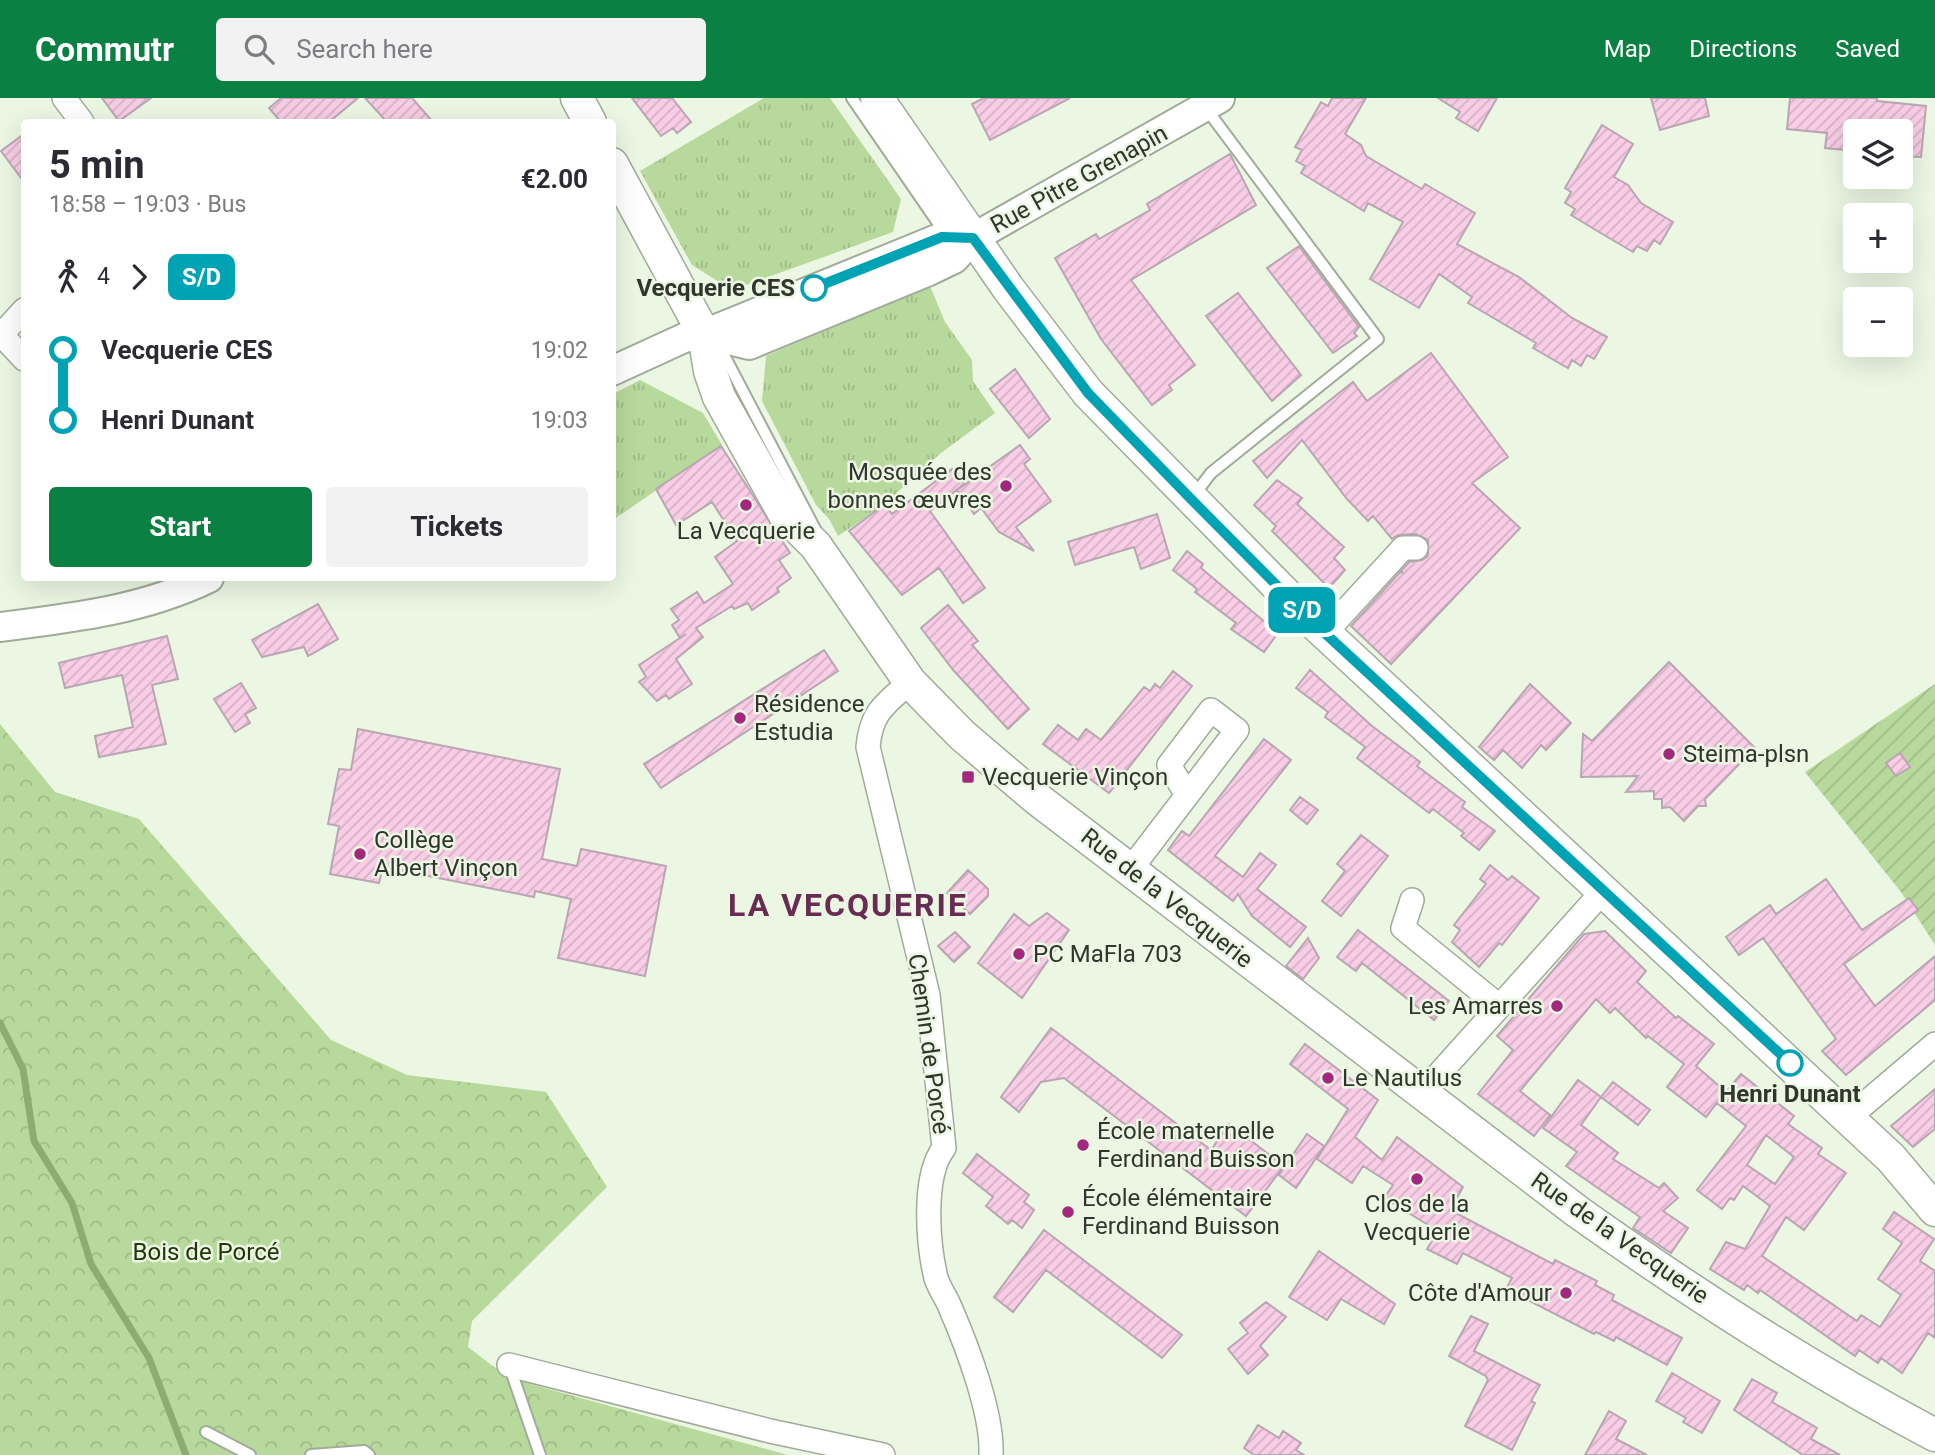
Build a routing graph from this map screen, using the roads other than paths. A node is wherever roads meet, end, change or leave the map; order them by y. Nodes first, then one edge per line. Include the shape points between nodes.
1 (64, 98) edge
2 (578, 98) edge
3 (852, 98) edge
4 (877, 98) edge
5 (1213, 103) edge
6 (80, 119) edge
7 (588, 119) edge
8 (616, 171) edge
9 (973, 238) junction
10 (21, 313) edge
11 (1, 334) edge
12 (704, 334) junction
13 (21, 356) edge
14 (616, 369) edge
15 (1198, 490) dead end
16 (1416, 548) dead end
17 (191, 581) edge
18 (0, 627) edge
19 (1325, 633) junction
20 (910, 682) junction
21 (1186, 795) dead end
22 (1130, 870) junction
23 (1604, 890) junction
24 (1412, 900) dead end
25 (1499, 1006) junction
26 (1935, 1044) edge
27 (1421, 1094) junction
28 (1848, 1118) junction
29 (1935, 1210) edge
30 (509, 1365) joint
31 (206, 1432) dead end
32 (1935, 1435) edge
33 (250, 1455) edge
34 (311, 1455) edge
35 (369, 1455) edge
36 (540, 1455) edge
37 (883, 1455) edge
38 (991, 1455) edge

1 - 6 street
2 - 7 main road
3 - 9 lane via 938,223
4 - 9 main road
5 - 9 street, Rue Pitre Grenapin
5 - 15 lane via 1378,339 1211,473
8 - 12 main road, Rue de la Vecquerie
9 - 12 street, Rue Pitre Grenapin via 954,259 748,345
9 - 19 main road via 1088,393
10 - 11 street
11 - 13 street
12 - 14 street via 684,338
12 - 20 main road, Rue de la Vecquerie via 719,397 785,515 816,546
16 - 19 street via 1403,548
17 - 18 street via 87,616
19 - 23 main road
20 - 22 main road, Rue de la Vecquerie via 1000,768
20 - 38 street, Chemin de Porcé via 878,710 870,725 868,747 928,995 944,1148 936,1158 929,1202 937,1280 992,1431
21 - 22 street
22 - 27 main road, Rue de la Vecquerie
23 - 25 street
23 - 28 main road
24 - 25 street via 1403,928
25 - 27 street
26 - 28 street
27 - 32 main road, Rue de la Vecquerie via 1642,1258 1853,1392
28 - 29 main road via 1891,1158
30 - 36 lane
30 - 37 street via 770,1432
31 - 33 lane
34 - 35 lane via 364,1451

